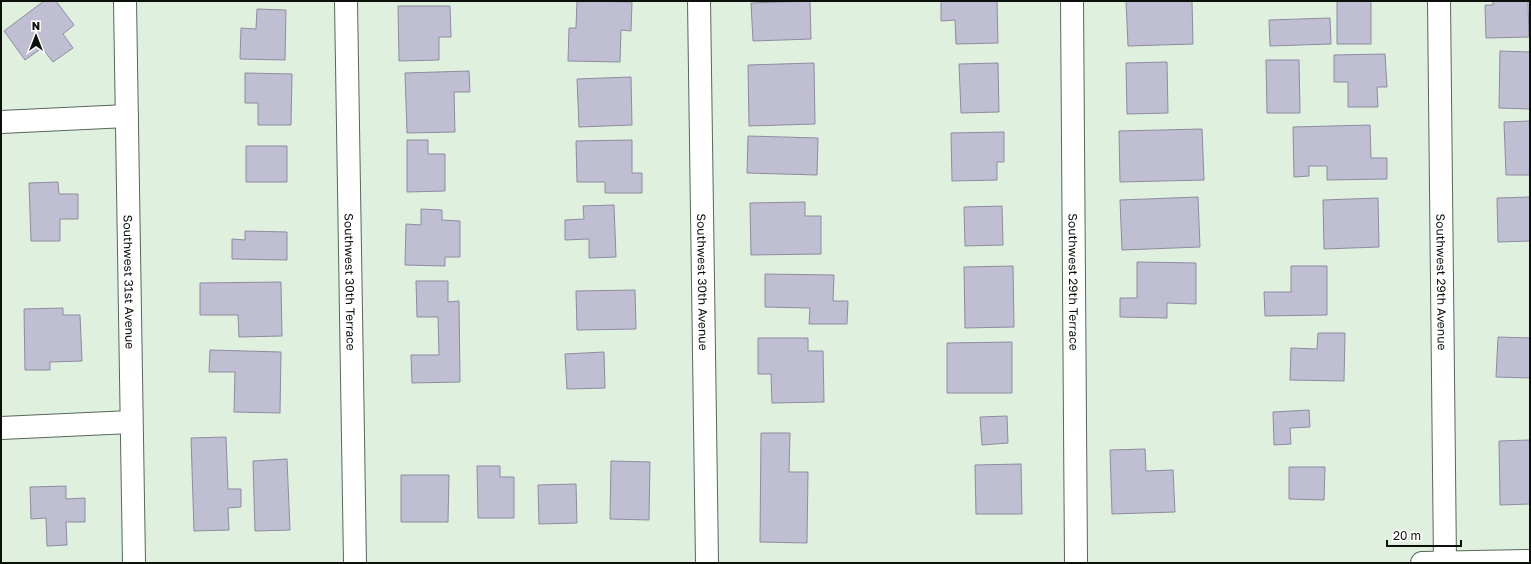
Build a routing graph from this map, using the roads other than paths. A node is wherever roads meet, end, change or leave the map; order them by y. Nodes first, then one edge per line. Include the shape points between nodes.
1 (125, 1) edge
2 (346, 1) edge
3 (699, 1) edge
4 (1072, 1) edge
5 (1439, 1) edge
6 (127, 116) junction
7 (1, 122) edge
8 (131, 422) junction
9 (1, 428) edge
10 (1530, 561) edge
11 (134, 563) edge
12 (356, 563) edge
13 (707, 563) edge
14 (1076, 563) edge
15 (1422, 563) edge
16 (1445, 563) edge

1 - 6 street, Southwest 31st Avenue
2 - 12 street, Southwest 30th Terrace
3 - 13 street, Southwest 30th Avenue
4 - 14 street, Southwest 29th Terrace
5 - 16 street, Southwest 29th Avenue
6 - 7 street
6 - 8 street, Southwest 31st Avenue
8 - 9 street
8 - 11 street, Southwest 31st Avenue
10 - 16 street
15 - 16 street

